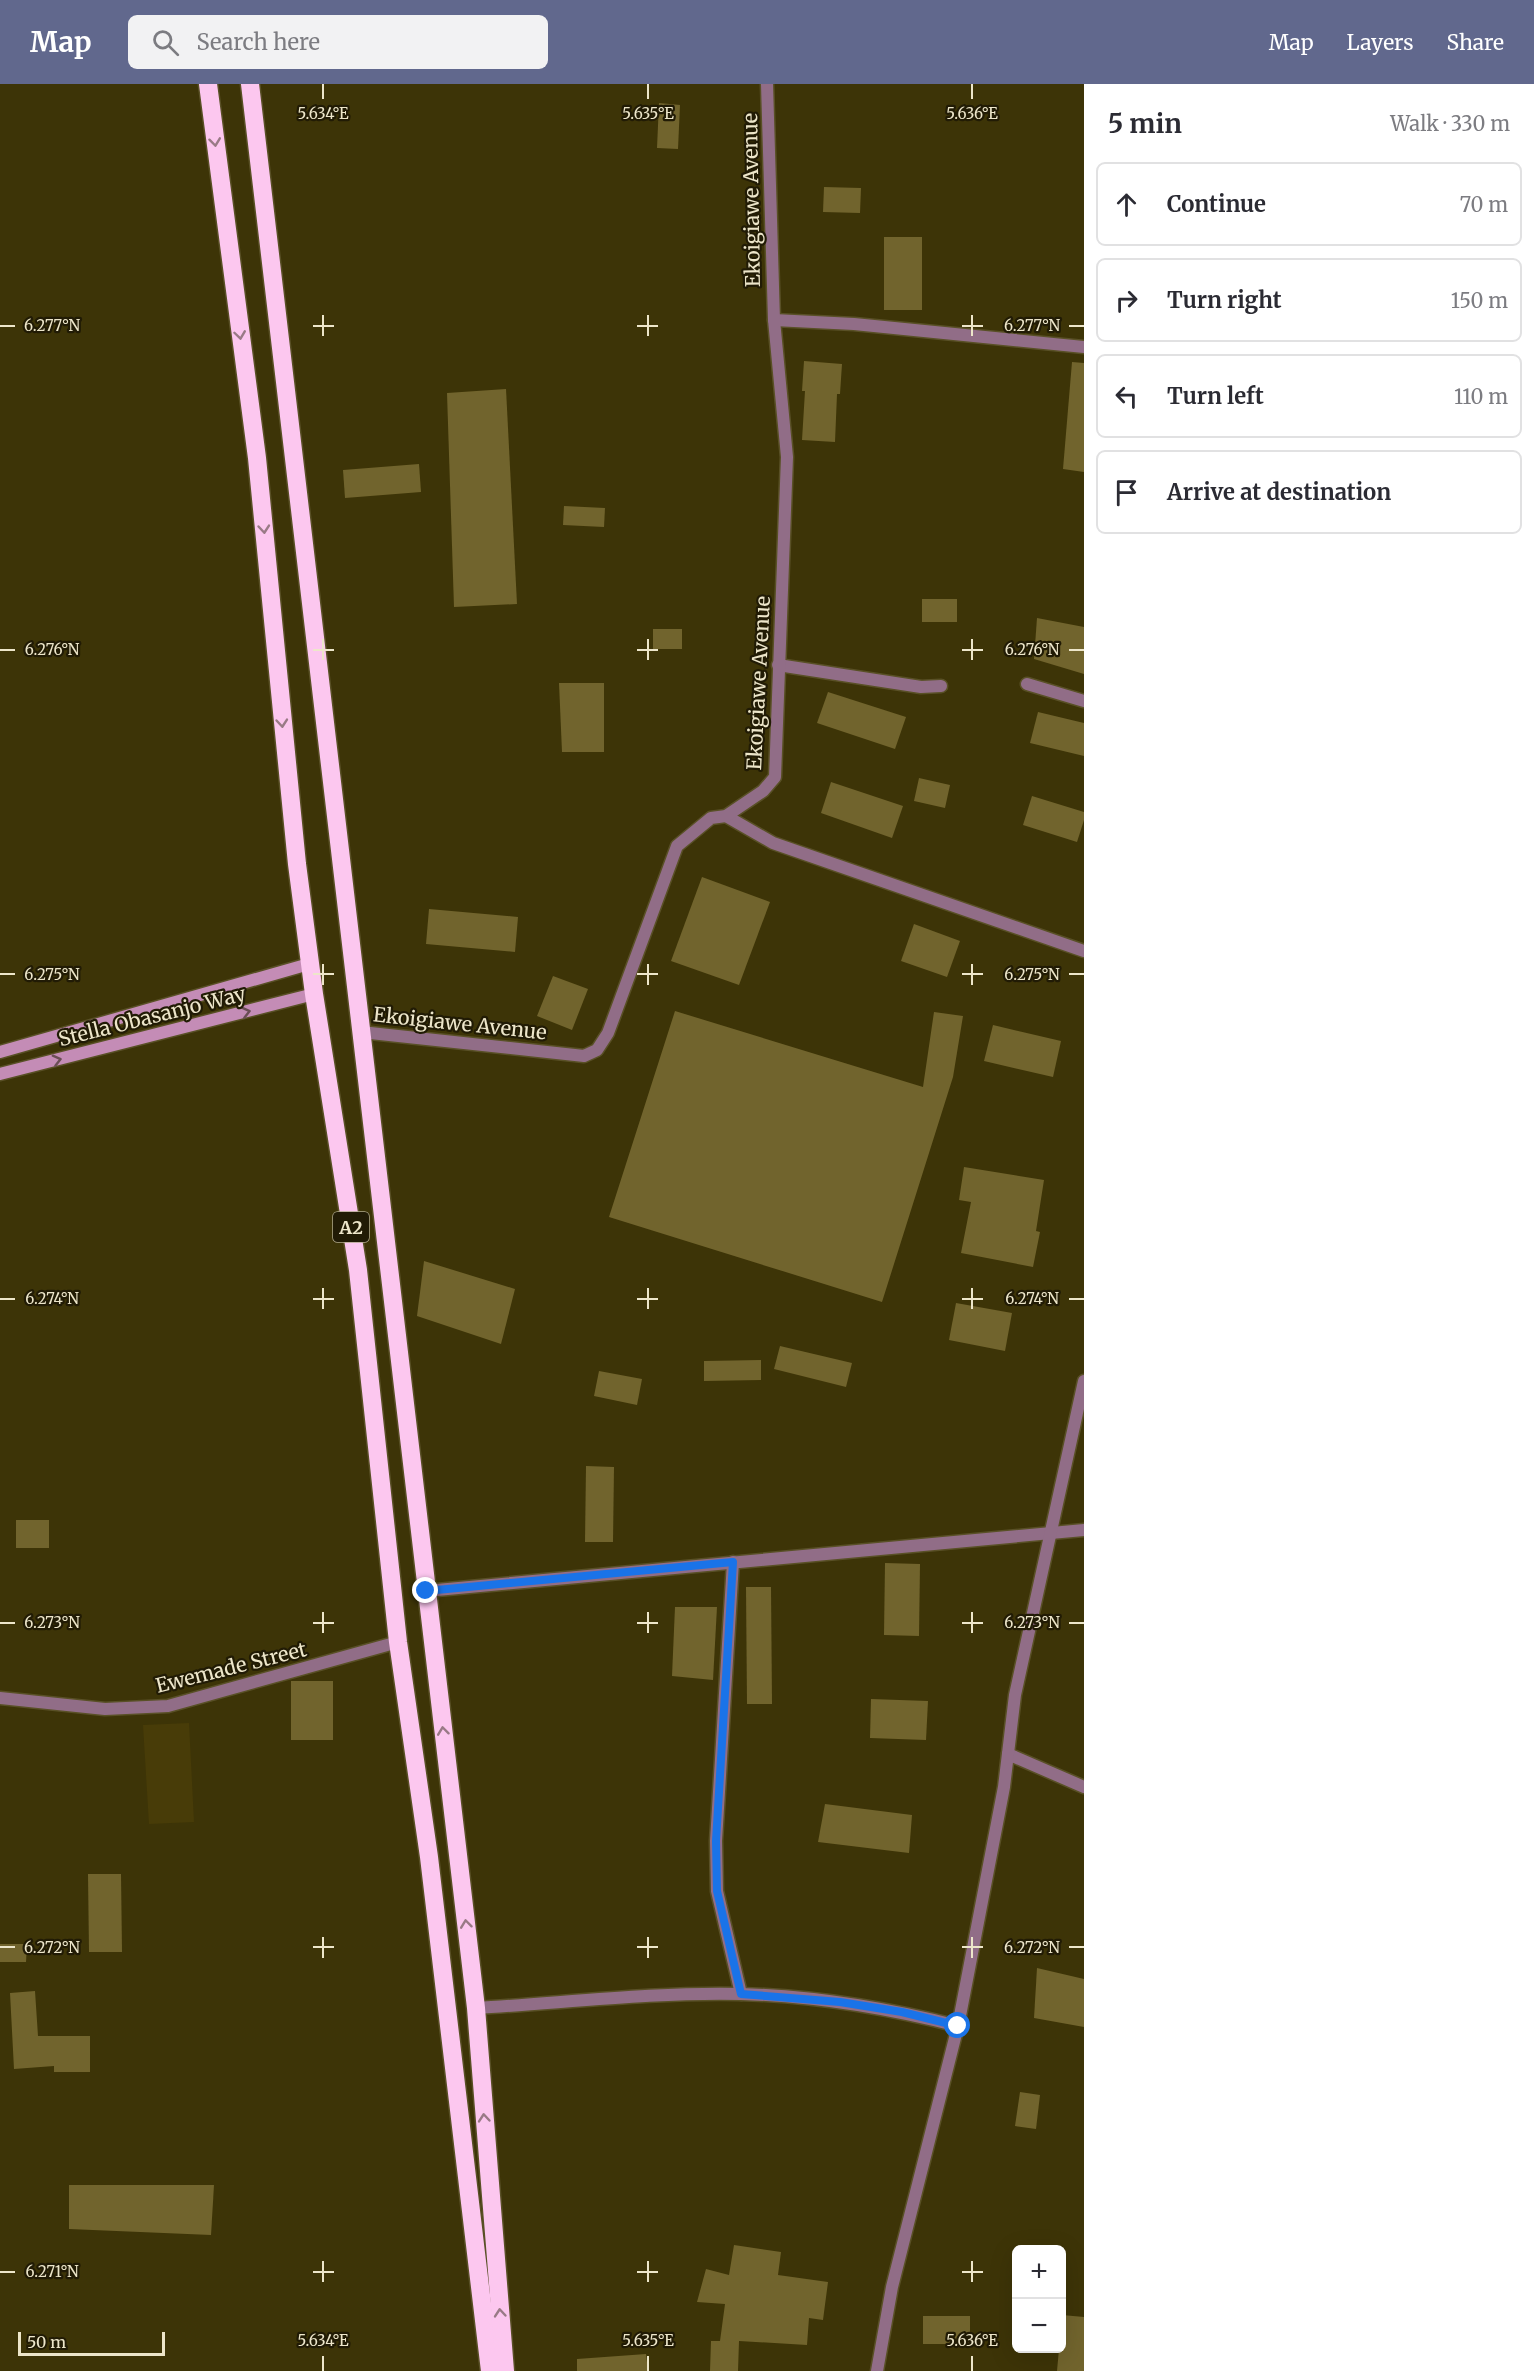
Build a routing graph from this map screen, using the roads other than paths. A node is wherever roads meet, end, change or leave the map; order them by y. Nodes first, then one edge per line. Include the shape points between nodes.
1 (208, 84) edge
2 (250, 84) edge
3 (767, 84) edge
4 (774, 320) junction
5 (1084, 347) edge
6 (778, 665) junction
7 (1027, 684) dead end
8 (941, 686) dead end
9 (1084, 701) edge
10 (726, 816) junction
11 (1084, 951) edge
12 (309, 964) junction
13 (314, 994) junction
14 (361, 1032) junction
15 (0, 1053) edge
16 (0, 1074) edge
17 (1084, 1381) edge
18 (1084, 1530) edge
19 (1050, 1533) junction
20 (733, 1562) junction
21 (426, 1591) junction
22 (398, 1642) junction
23 (0, 1698) edge
24 (1008, 1754) junction
25 (1084, 1787) edge
26 (741, 1994) junction
27 (476, 2008) junction
28 (958, 2026) junction
29 (490, 2371) edge
30 (505, 2371) edge
31 (877, 2371) edge

1 -> 12 highway, A2 via 257,458
2 - 14 highway, A2
3 - 4 street, Ekoigiawe Avenue
4 - 5 street
4 - 6 street, Ekoigiawe Avenue via 788,457
6 - 8 street via 921,687
6 - 10 street, Ekoigiawe Avenue via 775,777 764,791
7 - 9 street
10 - 11 street via 772,843
10 - 14 street, Ekoigiawe Avenue via 711,818 677,846 608,1033 597,1050 584,1056
12 - 13 highway, A2
12 - 15 street
16 -> 13 street, Stella Obasanjo Way
13 - 22 highway, A2 via 358,1270
14 - 21 highway, A2
17 - 19 street
18 - 19 street
19 - 20 street
19 - 24 street via 1015,1695
20 - 21 street
20 - 26 street via 716,1851 717,1891
27 -> 21 highway, A2
22 - 23 street, Ewemade Street via 168,1706 105,1709
22 - 29 highway, A2 via 429,1857
24 - 25 street
24 - 28 street
26 - 27 street
26 - 28 street via 840,2002
30 -> 27 highway, A2
28 - 31 street via 892,2287

